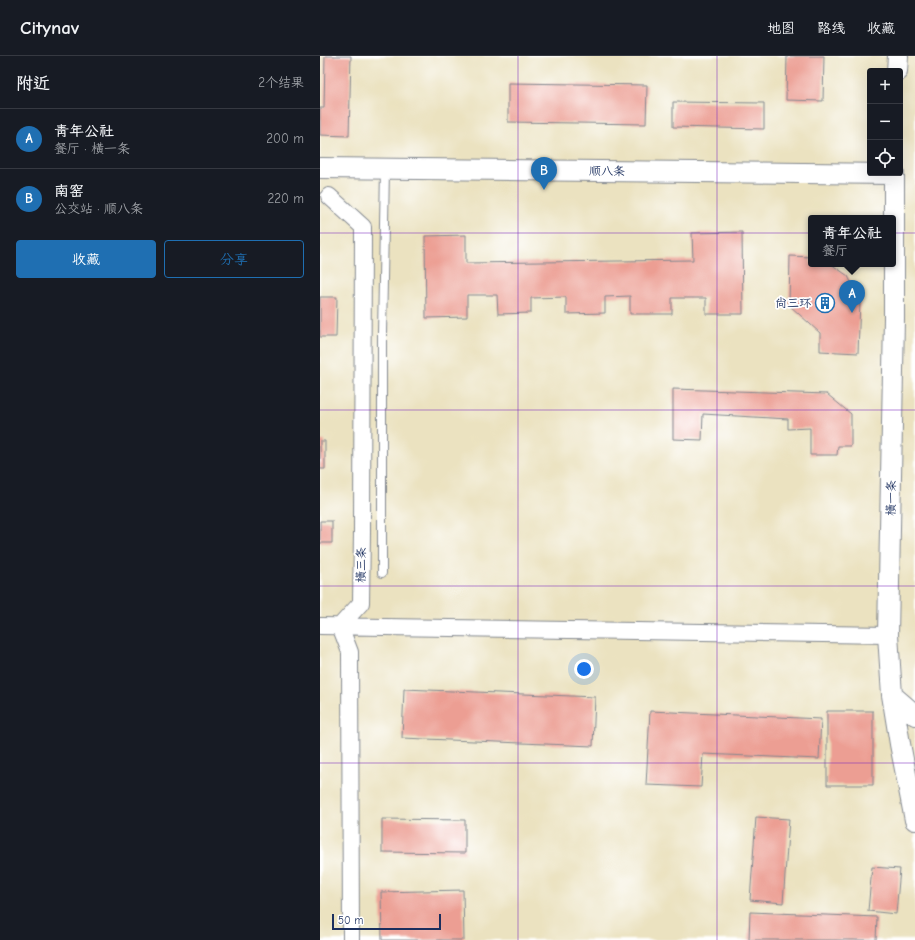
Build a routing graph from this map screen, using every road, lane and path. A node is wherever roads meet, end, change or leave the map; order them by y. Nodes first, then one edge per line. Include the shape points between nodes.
1 (898, 56) edge
2 (897, 68) edge
3 (320, 168) edge
4 (384, 168) junction
5 (867, 173) edge
6 (894, 176) edge
7 (329, 196) dead end
8 (894, 215) edge
9 (894, 267) edge
10 (382, 573) dead end
11 (320, 626) edge
12 (340, 626) junction
13 (888, 635) junction
14 (892, 695) junction
15 (915, 715) edge
16 (915, 820) edge
17 (351, 940) edge

1 - 2 street
3 - 4 street, 顺八条
4 - 5 street, 顺八条
4 - 10 lane
6 - 8 street, 横一条
7 - 12 street, 横三条 via 363,227 360,602
9 - 13 street, 横一条
11 - 12 street
12 - 13 street
12 - 17 street via 350,652
13 - 14 street, 横一条
14 - 15 street
14 - 16 street, 横一条

